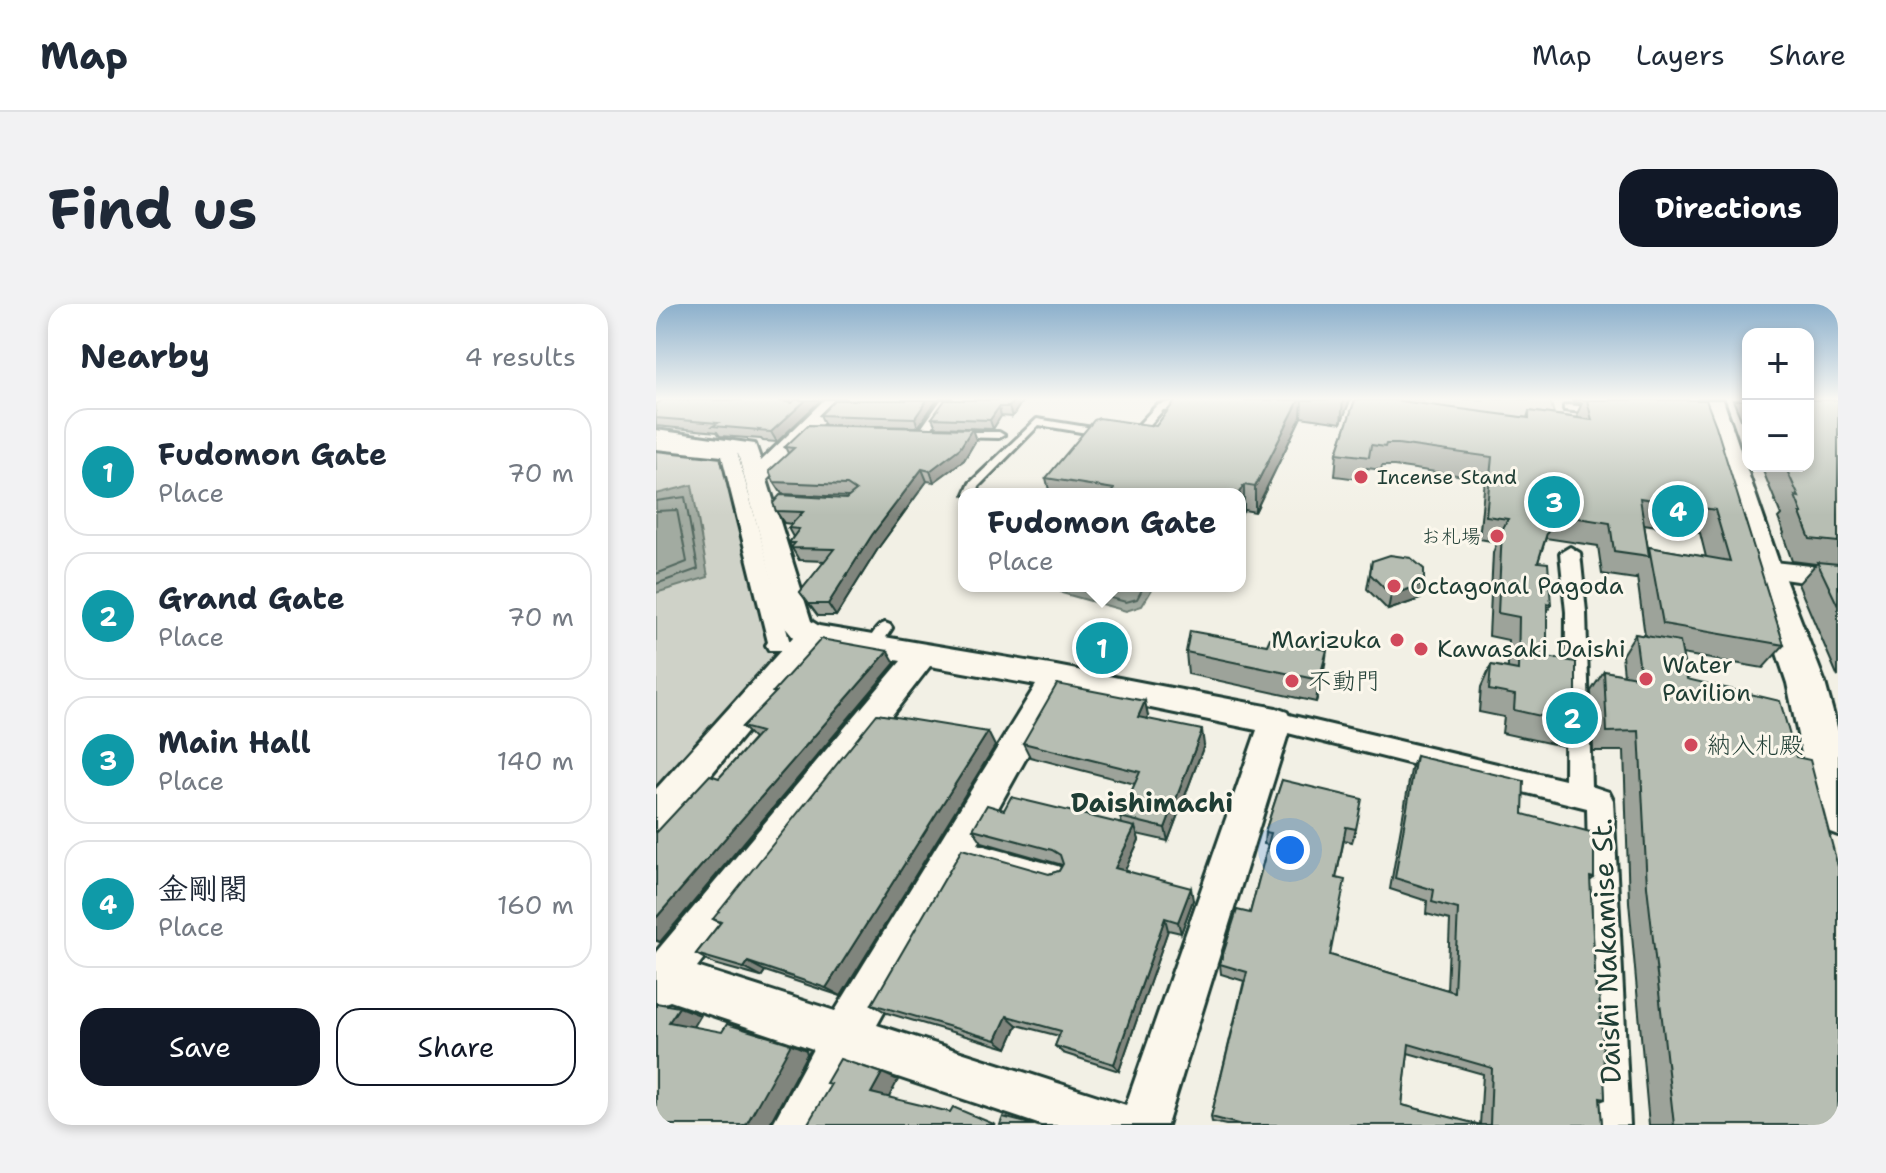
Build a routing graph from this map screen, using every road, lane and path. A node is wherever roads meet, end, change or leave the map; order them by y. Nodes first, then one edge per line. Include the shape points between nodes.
1 (675, 438) edge
2 (806, 438) edge
3 (1021, 438) edge
4 (1723, 438) edge
5 (656, 444) edge
6 (973, 488) edge
7 (765, 493) junction
8 (1570, 553) dead end
9 (1765, 569) junction
10 (1838, 578) edge
11 (811, 635) junction
12 (777, 645) dead end
13 (924, 653) junction
14 (1056, 677) junction
15 (1276, 721) junction
16 (1578, 794) junction
17 (656, 814) edge
18 (1838, 815) edge
19 (959, 847) junction
20 (1057, 875) edge
21 (658, 979) edge
22 (843, 1039) junction
23 (796, 1125) edge
24 (1114, 1125) edge
25 (1143, 1125) edge
26 (1612, 1125) edge

1 - 7 street via 747,449
2 - 7 street
3 - 6 lane
4 - 9 street
5 - 12 street via 729,452
7 - 11 street via 798,626
8 - 16 street via 1576,612
9 - 10 street
9 - 18 street via 1806,683
11 - 13 street via 879,636
11 - 17 street
13 - 14 street
13 - 21 street
14 - 15 street
14 - 19 street
15 - 16 street
15 - 25 street
16 - 26 street, Daishi Nakamise St. via 1600,800
19 - 20 lane
19 - 22 street
21 - 22 street
22 - 23 street
22 - 24 street

